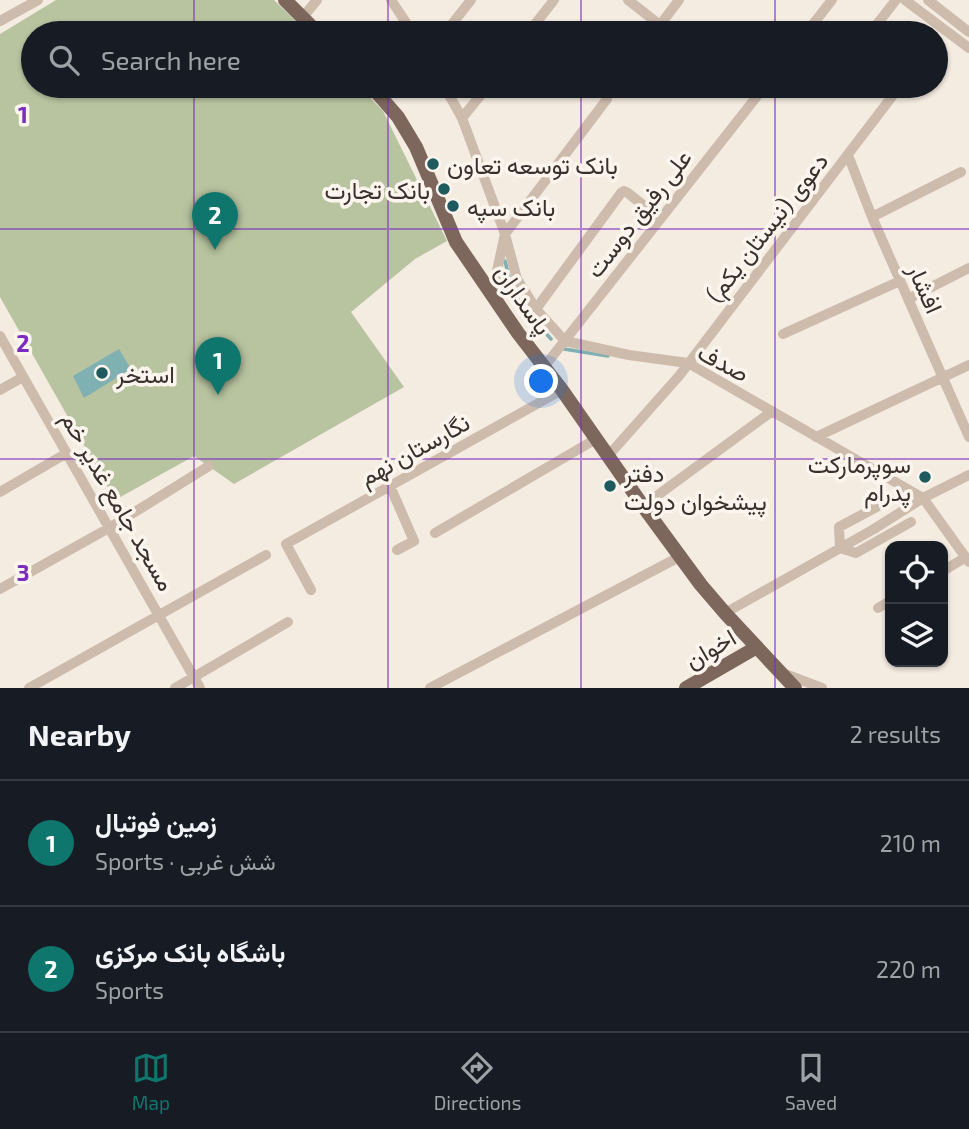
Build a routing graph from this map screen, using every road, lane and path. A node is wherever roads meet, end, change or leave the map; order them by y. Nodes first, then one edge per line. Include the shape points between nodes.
1 (38, 0) edge
2 (285, 0) edge
3 (317, 0) edge
4 (391, 0) edge
5 (471, 0) edge
6 (554, 0) edge
7 (628, 0) edge
8 (679, 0) edge
9 (832, 0) edge
10 (896, 0) edge
11 (905, 0) edge
12 (928, 0) edge
13 (303, 18) junction
14 (0, 21) edge
15 (306, 21) edge
16 (405, 21) edge
17 (454, 21) edge
18 (537, 21) edge
19 (649, 21) edge
20 (663, 21) edge
21 (815, 21) edge
22 (879, 21) edge
23 (933, 21) edge
24 (948, 32) edge
25 (969, 32) edge
26 (969, 48) edge
27 (381, 98) edge
28 (451, 98) edge
29 (478, 98) edge
30 (607, 98) edge
31 (756, 98) edge
32 (891, 98) edge
33 (462, 118) junction
34 (848, 155) junction
35 (961, 172) dead end
36 (872, 217) junction
37 (660, 219) junction
38 (505, 234) junction
39 (969, 268) edge
40 (900, 281) junction
41 (492, 294) junction
42 (908, 299) junction
43 (536, 309) junction
44 (783, 334) dead end
45 (0, 336) edge
46 (565, 341) junction
47 (688, 363) junction
48 (969, 365) edge
49 (544, 367) junction
50 (23, 377) junction
51 (943, 377) junction
52 (0, 390) edge
53 (562, 390) junction
54 (771, 412) junction
55 (816, 437) junction
56 (969, 437) edge
57 (596, 439) junction
58 (67, 453) junction
59 (608, 456) junction
60 (209, 466) dead end
61 (969, 475) edge
62 (390, 486) junction
63 (0, 492) edge
64 (923, 498) junction
65 (882, 504) dead end
66 (643, 506) junction
67 (911, 522) dead end
68 (109, 527) junction
69 (435, 533) dead end
70 (839, 548) junction
71 (397, 550) dead end
72 (266, 555) dead end
73 (681, 556) junction
74 (967, 560) edge
75 (948, 569) edge
76 (0, 589) edge
77 (311, 590) dead end
78 (885, 604) edge
79 (878, 608) dead end
80 (725, 612) junction
81 (159, 615) junction
82 (288, 622) dead end
83 (757, 647) junction
84 (781, 673) junction
85 (194, 677) junction
86 (29, 688) edge
87 (175, 688) edge
88 (200, 688) edge
89 (430, 688) edge
90 (686, 688) edge
91 (795, 688) edge
92 (821, 688) edge

1 - 14 street
2 - 13 main road
3 - 13 street
4 - 16 street
5 - 17 street
6 - 18 street
7 - 19 street
8 - 20 street
9 - 21 street
10 - 22 street
11 - 23 street
12 - 25 street
13 - 15 main road
24 - 26 street
27 - 41 main road, پاسداران via 416,147 456,242
28 - 33 street
29 - 33 street
30 - 38 street
31 - 37 street, علی رفیق دوست
32 - 34 street, دعوی (نیستان یکم)
33 - 38 street
34 - 36 street, افشار
34 - 47 street, دعوی (نیستان یکم)
35 - 36 street
36 - 40 street, افشار
37 - 43 street via 628,193 621,193
37 - 46 street, علی رفیق دوست
38 - 41 street
38 - 43 street via 517,279
39 - 42 street
40 - 42 street, افشار
40 - 44 street
41 - 49 main road, پاسداران
42 - 51 street, افشار
43 - 46 street
45 - 50 street, مسجد جامع غدیر خم
46 - 47 street, صدف
46 - 49 street, علی رفیق دوست
47 - 54 street, صدف
47 - 59 street, دعوی (نیستان یکم)
48 - 51 street
49 - 53 main road, پاسداران
50 - 52 street
50 - 58 street, مسجد جامع غدیر خم
51 - 55 street
51 - 56 street, افشار
53 - 57 main road, پاسداران
53 - 62 street, نگارستان نهم
54 - 55 street, صدف
54 - 66 street
55 - 64 street, صدف
57 - 59 main road, پاسداران
57 - 69 street
58 - 63 street
58 - 68 street, مسجد جامع غدیر خم
59 - 66 main road, پاسداران
60 - 68 street
61 - 64 street
62 - 71 street via 415,541
62 - 77 street, نگارستان نهم via 286,544
64 - 70 street
64 - 74 street
65 - 70 street via 839,527
66 - 73 main road, پاسداران
67 - 70 street via 856,553
68 - 76 street
68 - 81 street, مسجد جامع غدیر خم
70 - 80 street
72 - 81 street
73 - 80 main road, پاسداران
73 - 89 street
74 - 75 street
78 - 79 street
80 - 83 main road, پاسداران
81 - 85 street, مسجد جامع غدیر خم
81 - 86 street
82 - 85 street
83 - 84 main road, پاسداران
83 - 90 main road, اخوان
84 - 91 main road, پاسداران
84 - 92 street
85 - 87 street
85 - 88 street, مسجد جامع غدیر خم

